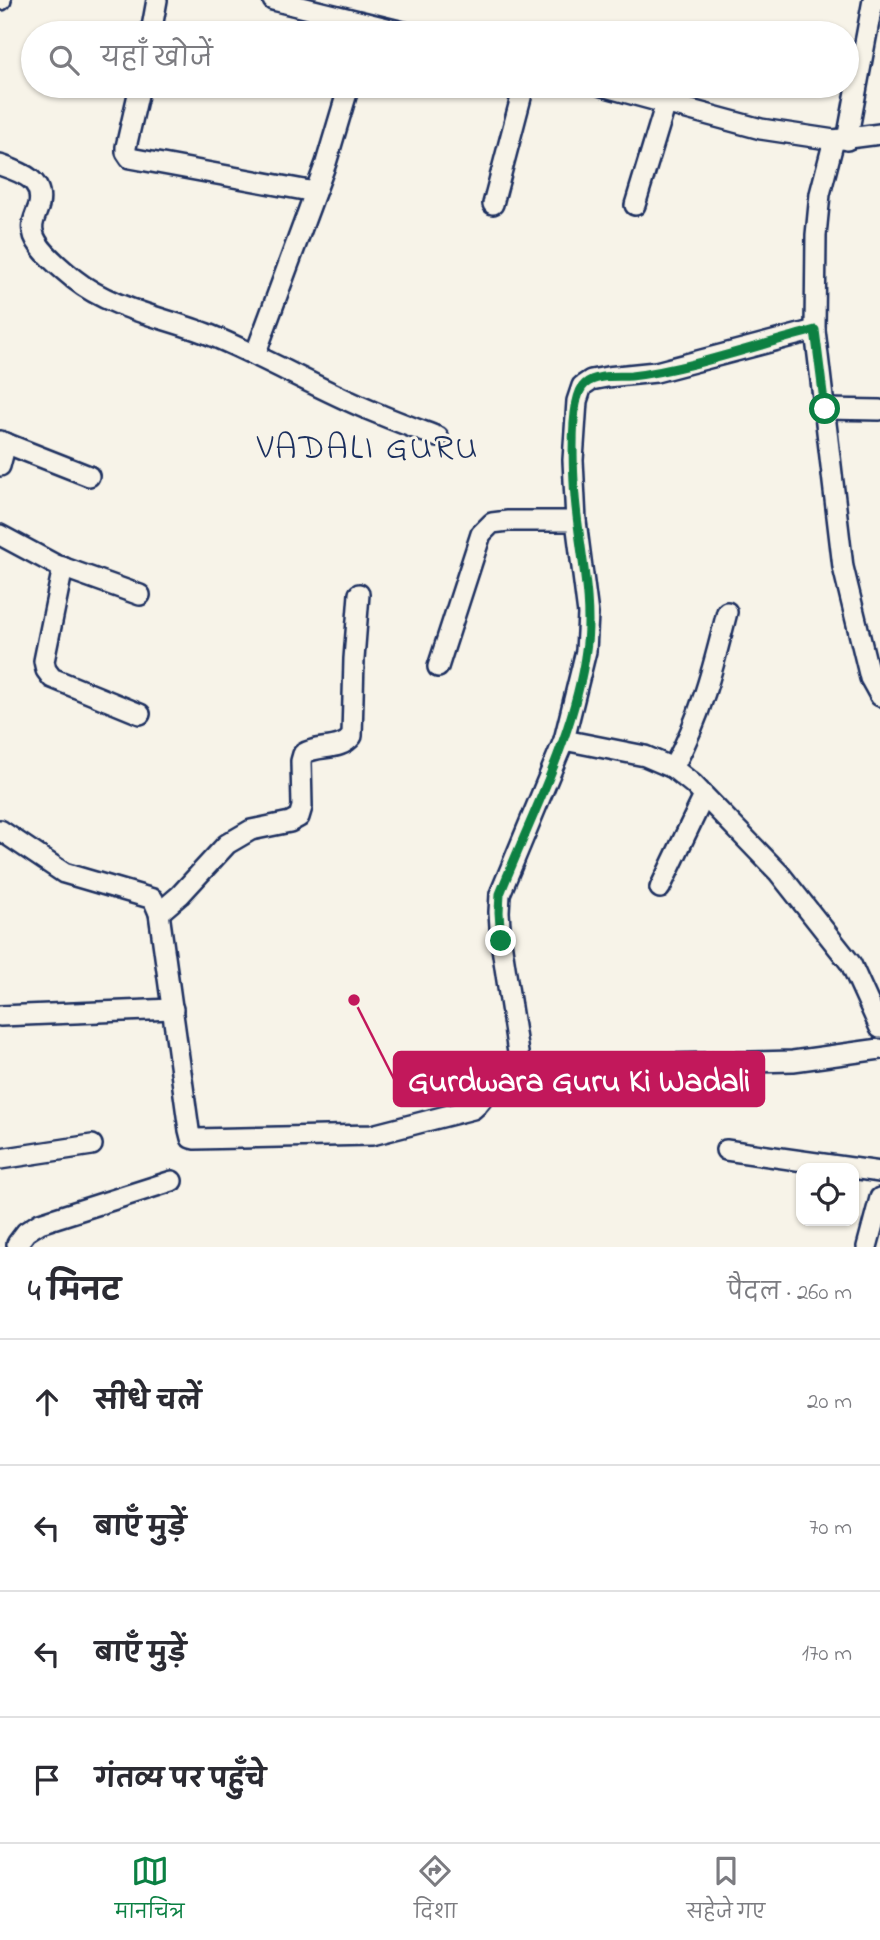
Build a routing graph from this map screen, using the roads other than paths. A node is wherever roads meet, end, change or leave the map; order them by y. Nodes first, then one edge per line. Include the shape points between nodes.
1 (157, 0) edge
2 (273, 0) edge
3 (873, 0) edge
4 (153, 21) edge
5 (344, 21) edge
6 (859, 61) edge
7 (138, 98) edge
8 (345, 98) edge
9 (521, 98) edge
10 (647, 98) edge
11 (851, 98) edge
12 (666, 103) junction
13 (880, 134) edge
14 (841, 140) junction
15 (0, 164) edge
16 (315, 192) junction
17 (493, 204) dead end
18 (635, 205) dead end
19 (815, 330) junction
20 (255, 355) junction
21 (825, 409) junction
22 (880, 410) edge
23 (438, 437) dead end
24 (3, 442) edge
25 (0, 466) edge
26 (89, 476) dead end
27 (576, 521) junction
28 (0, 535) edge
29 (63, 567) junction
30 (359, 594) dead end
31 (140, 595) dead end
32 (727, 612) dead end
33 (438, 667) dead end
34 (880, 696) edge
35 (140, 714) dead end
36 (564, 740) junction
37 (673, 768) junction
38 (704, 796) junction
39 (0, 830) edge
40 (660, 888) dead end
41 (159, 913) junction
42 (173, 1009) junction
43 (0, 1016) edge
44 (880, 1028) edge
45 (880, 1049) edge
46 (520, 1066) junction
47 (92, 1145) dead end
48 (726, 1150) dead end
49 (0, 1159) edge
50 (880, 1172) edge
51 (172, 1181) dead end
52 (880, 1198) edge
53 (872, 1239) edge
54 (12, 1244) edge

1 - 4 street
2 - 5 street
3 - 6 street
7 - 16 street via 126,146 130,158
8 - 16 street
9 - 17 street
10 - 12 street
11 - 14 street
12 - 14 street via 761,129
12 - 18 street
13 - 14 street
14 - 19 street via 820,194
15 - 20 street via 34,180 39,202 33,224 36,242 75,279 136,312 181,324
16 - 20 street
19 - 21 street
19 - 27 street via 656,372 591,380 582,386 573,460
20 - 23 street via 372,412
21 - 22 street
21 - 34 street via 844,567 870,678
24 - 25 street
24 - 26 street
27 - 33 street via 492,523 481,534
27 - 36 street via 588,614 586,650
28 - 29 street
29 - 31 street
29 - 35 street via 46,670 52,678
30 - 41 street via 352,736 340,746 303,754 299,817 251,830 228,844
32 - 37 street via 706,693
36 - 37 street via 645,756
36 - 46 street via 500,894 501,941
37 - 38 street
38 - 40 street
38 - 44 street via 779,873 851,964
39 - 41 street via 64,873 153,899
41 - 42 street
42 - 43 street
42 - 46 street via 189,1130 195,1139 384,1133 473,1109 485,1100 496,1074
45 - 46 street via 793,1061
47 - 49 street
48 - 50 street
51 - 54 street via 40,1223
52 - 53 street

